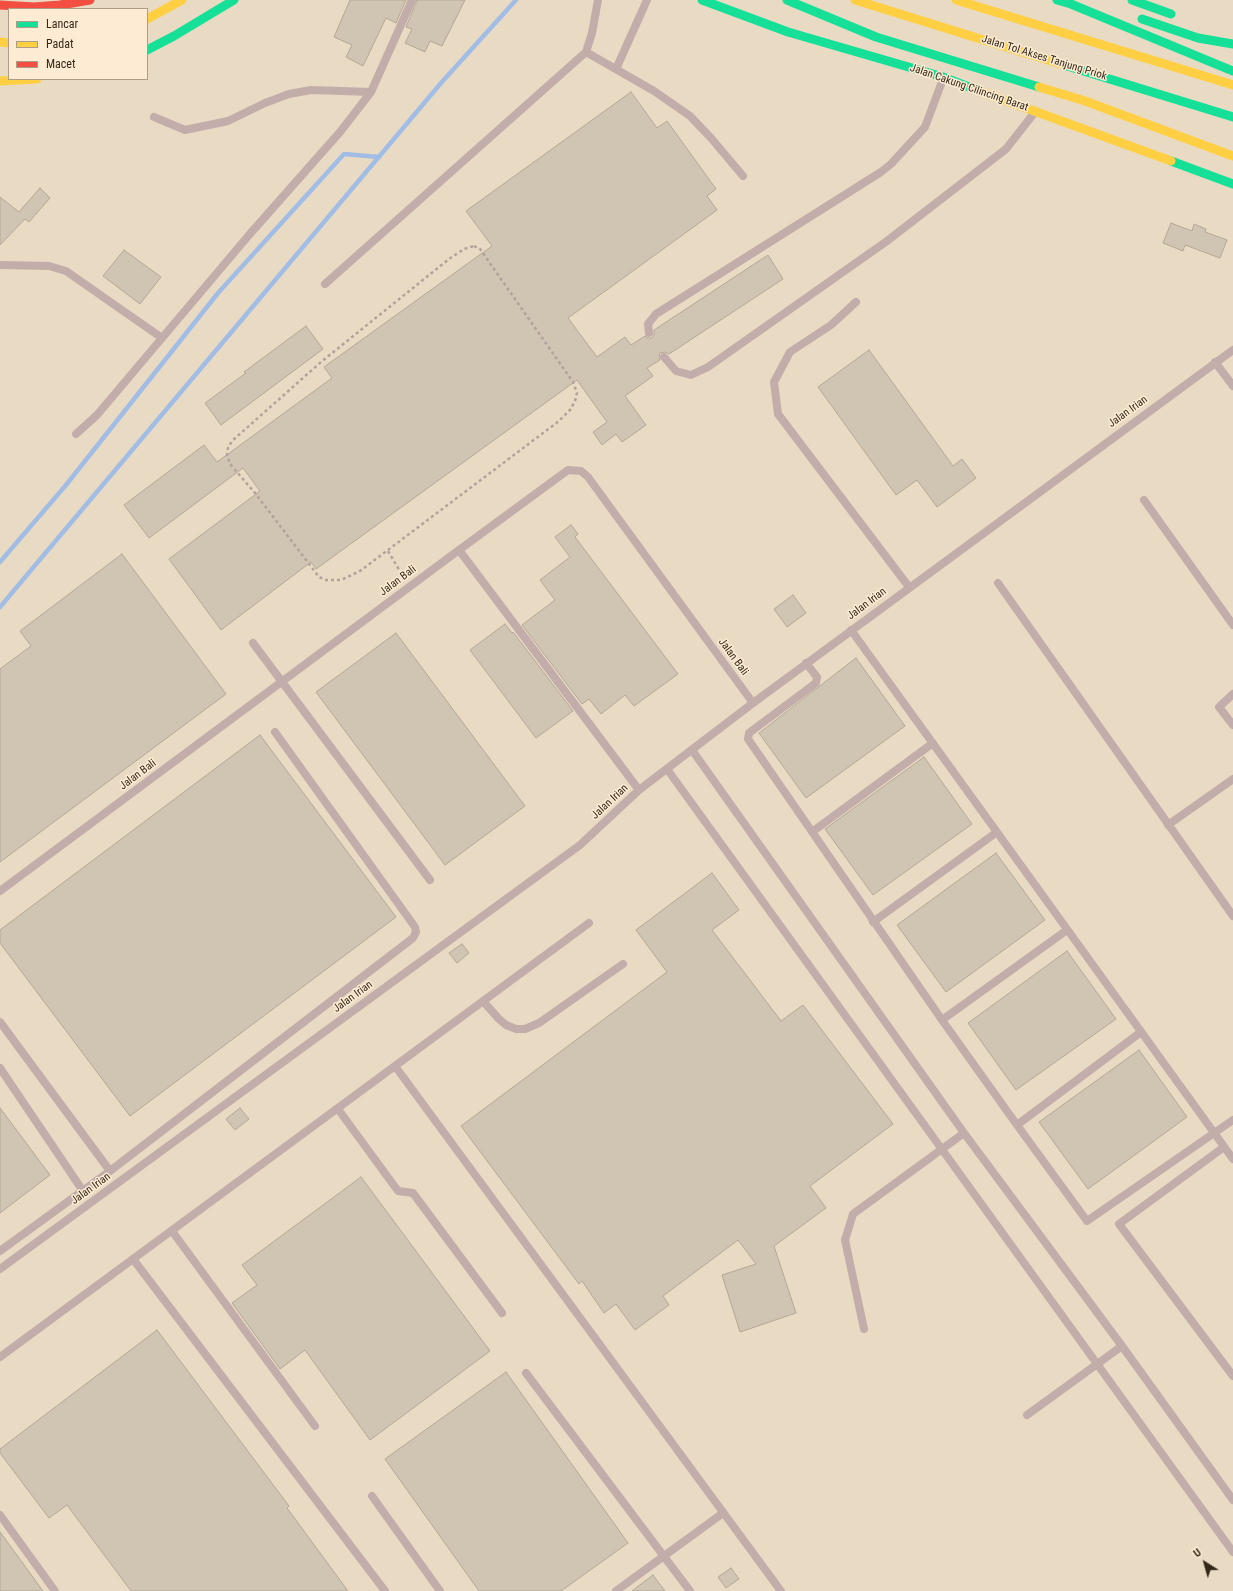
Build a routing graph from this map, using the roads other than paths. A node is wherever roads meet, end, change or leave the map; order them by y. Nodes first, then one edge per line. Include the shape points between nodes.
1 (90, 0) edge
2 (182, 0) edge
3 (234, 0) edge
4 (412, 0) edge
5 (598, 0) edge
6 (647, 0) edge
7 (702, 0) edge
8 (786, 0) edge
9 (855, 0) edge
10 (956, 0) edge
11 (1057, 0) edge
12 (1132, 0) edge
13 (0, 5) edge
14 (1131, 15) dead end
15 (148, 18) edge
16 (1183, 19) dead end
17 (1219, 32) dead end
18 (1233, 37) edge
19 (1233, 44) edge
20 (148, 49) edge
21 (586, 52) junction
22 (616, 70) junction
23 (1233, 71) edge
24 (944, 78) junction
25 (18, 80) edge
26 (0, 81) edge
27 (1233, 85) edge
28 (371, 92) junction
29 (1036, 112) junction
30 (154, 117) dead end
31 (1233, 117) edge
32 (1233, 156) edge
33 (743, 176) dead end
34 (1233, 184) edge
35 (0, 265) edge
36 (325, 284) dead end
37 (856, 302) dead end
38 (649, 333) dead end
39 (162, 338) junction
40 (1233, 350) edge
41 (664, 357) dead end
42 (1216, 362) junction
43 (1233, 386) edge
44 (76, 434) dead end
45 (1144, 500) dead end
46 (459, 550) junction
47 (998, 583) dead end
48 (909, 587) junction
49 (1233, 625) edge
50 (851, 630) junction
51 (253, 643) dead end
52 (806, 663) junction
53 (282, 682) junction
54 (1233, 694) edge
55 (753, 703) junction
56 (1233, 725) edge
57 (275, 732) dead end
58 (933, 743) junction
59 (692, 750) junction
60 (668, 769) junction
61 (1233, 779) edge
62 (639, 790) junction
63 (1168, 824) junction
64 (812, 832) junction
65 (997, 832) junction
66 (430, 880) dead end
67 (0, 891) edge
68 (1233, 916) edge
69 (873, 922) junction
70 (589, 923) dead end
71 (1067, 930) junction
72 (623, 964) dead end
73 (483, 1001) junction
74 (942, 1020) junction
75 (0, 1022) edge
76 (1141, 1032) junction
77 (395, 1066) junction
78 (0, 1068) edge
79 (338, 1109) junction
80 (1233, 1120) edge
81 (1017, 1125) junction
82 (964, 1133) junction
83 (1214, 1133) junction
84 (1224, 1147) junction
85 (942, 1150) junction
86 (1233, 1159) edge
87 (110, 1171) junction
88 (83, 1191) junction
89 (172, 1231) junction
90 (0, 1251) edge
91 (133, 1259) junction
92 (0, 1269) edge
93 (502, 1313) dead end
94 (864, 1329) dead end
95 (1122, 1346) junction
96 (0, 1357) edge
97 (1098, 1364) junction
98 (526, 1373) dead end
99 (1233, 1376) edge
100 (1027, 1415) dead end
101 (315, 1426) dead end
102 (372, 1496) dead end
103 (1233, 1500) edge
104 (723, 1513) junction
105 (0, 1515) edge
106 (1233, 1552) edge
107 (664, 1555) junction
108 (55, 1591) edge
109 (385, 1591) edge
110 (440, 1591) edge
111 (616, 1591) edge
112 (690, 1591) edge
113 (781, 1591) edge

1 - 13 highway via 34,7
2 - 15 highway
3 - 20 highway
4 - 28 lane
5 - 21 lane
6 - 22 lane
7 - 24 highway, Jalan Cakung Cilincing Barat via 788,32
8 - 32 highway via 876,38 1085,101
9 - 31 highway, Jalan Tol Akses Tanjung Priok
10 - 27 highway
11 - 23 highway
12 - 16 highway
14 - 19 highway via 1198,38
17 - 18 highway
21 - 22 lane
21 - 36 lane
22 - 33 lane via 654,91 690,116
24 - 29 highway, Jalan Cakung Cilincing Barat
24 - 38 lane via 925,127 900,157 881,172 656,314 648,324
25 - 26 highway
28 - 30 lane via 311,90 289,94 228,120 185,130
28 - 39 lane via 340,132
29 - 34 highway, Jalan Cakung Cilincing Barat
29 - 41 lane via 1006,149 887,241 708,367 690,375 676,371
35 - 39 lane via 49,266 66,271
37 - 48 lane via 831,325 790,352 774,382 778,414
39 - 44 lane via 97,415
40 - 42 lane, Jalan Irian
42 - 43 lane
42 - 48 lane, Jalan Irian
45 - 49 lane
46 - 53 lane, Jalan Bali
46 - 55 lane, Jalan Bali via 568,470 581,471 588,477
46 - 62 lane
47 - 63 lane
48 - 50 lane, Jalan Irian
50 - 52 lane, Jalan Irian
50 - 58 lane
51 - 53 lane
52 - 55 lane, Jalan Irian
52 - 64 lane via 817,677 816,683 748,733 748,739
53 - 66 lane
53 - 67 lane, Jalan Bali
54 - 56 lane via 1220,707
55 - 59 lane, Jalan Irian
57 - 87 lane via 415,927 416,932 413,938
58 - 64 lane
58 - 65 lane
59 - 60 lane, Jalan Irian
59 - 82 lane
60 - 62 lane, Jalan Irian
60 - 85 lane
61 - 63 lane
62 - 92 lane, Jalan Irian via 580,845
63 - 68 lane
64 - 69 lane
65 - 69 lane
65 - 71 lane
69 - 74 lane
70 - 73 lane
71 - 74 lane
71 - 76 lane
72 - 73 lane via 539,1023 525,1029 506,1025
73 - 77 lane
74 - 81 lane
75 - 87 lane
76 - 81 lane
76 - 83 lane
77 - 79 lane
77 - 104 lane
78 - 88 lane
79 - 89 lane
79 - 93 lane via 398,1191 413,1193
80 - 83 lane
81 - 83 lane via 1087,1221
82 - 85 lane
82 - 95 lane
83 - 84 lane
84 - 86 lane
84 - 99 lane via 1119,1224
85 - 94 lane via 853,1214 845,1240
85 - 97 lane
87 - 88 lane
88 - 90 lane
89 - 91 lane
89 - 101 lane
91 - 96 lane
91 - 109 lane
95 - 97 lane
95 - 103 lane
97 - 100 lane
97 - 106 lane
98 - 107 lane
102 - 110 lane
104 - 107 lane
104 - 113 lane
105 - 108 lane
107 - 111 lane
107 - 112 lane

